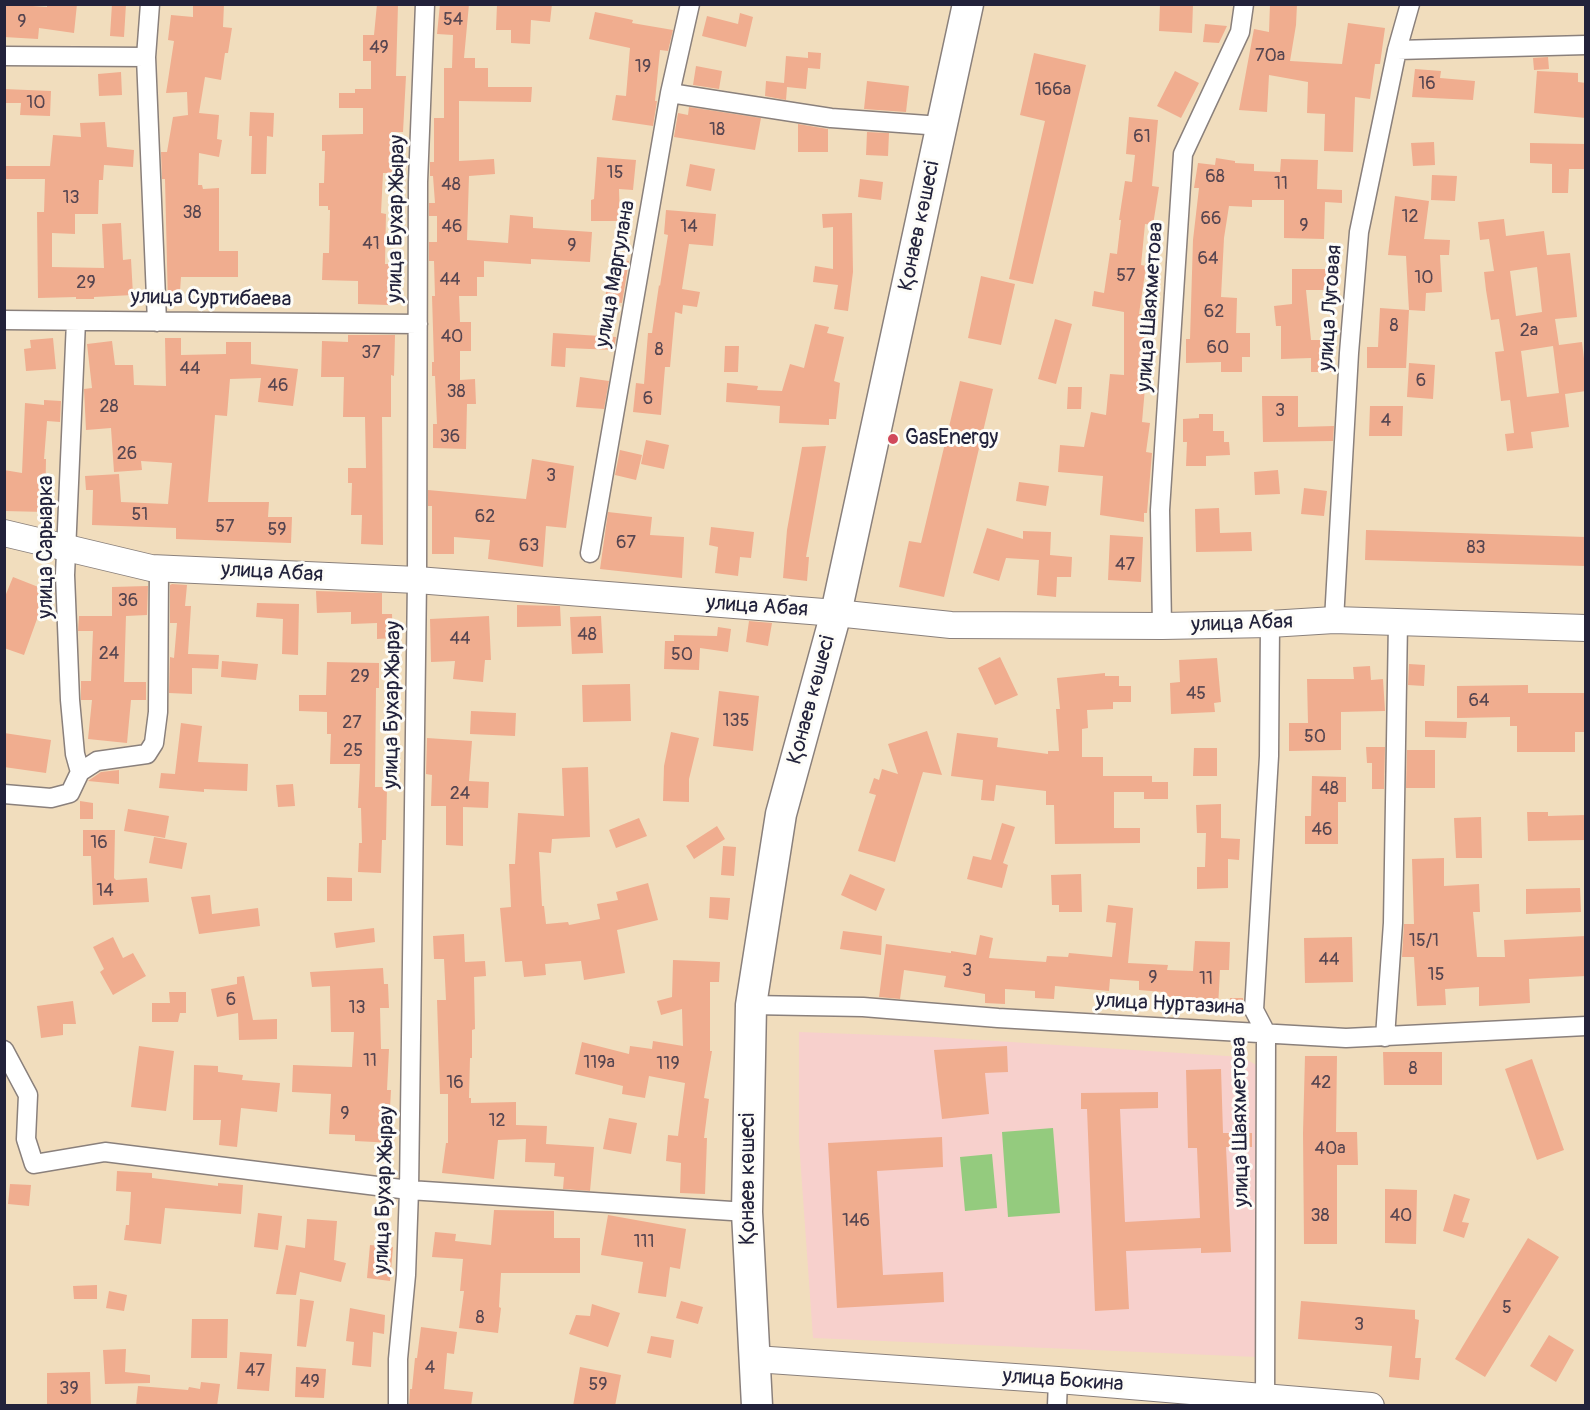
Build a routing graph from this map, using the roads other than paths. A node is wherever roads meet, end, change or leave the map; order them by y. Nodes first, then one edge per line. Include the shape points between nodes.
1 (150, 4) edge
2 (426, 4) edge
3 (968, 4) edge
4 (1244, 4) edge
5 (1410, 4) edge
6 (686, 5) edge
7 (1586, 45) edge
8 (1397, 50) junction
9 (4, 56) edge
10 (146, 57) junction
11 (670, 93) junction
12 (941, 126) junction
13 (4, 320) edge
14 (76, 321) junction
15 (157, 321) junction
16 (418, 324) junction
17 (4, 533) edge
18 (66, 548) junction
19 (590, 553) dead end
20 (159, 568) junction
21 (417, 580) junction
22 (836, 613) junction
23 (1334, 620) junction
24 (1398, 622) junction
25 (1270, 624) junction
26 (1162, 626) junction
27 (1586, 628) edge
28 (80, 772) junction
29 (4, 794) edge
30 (751, 1005) junction
31 (1586, 1026) edge
32 (1266, 1033) junction
33 (1384, 1037) junction
34 (4, 1050) edge
35 (409, 1190) junction
36 (747, 1212) junction
37 (755, 1359) junction
38 (1058, 1380) junction
39 (1265, 1401) edge
40 (398, 1406) edge
41 (757, 1406) edge
42 (1057, 1406) edge
43 (1371, 1406) edge

1 - 10 street
2 - 16 street, улица Бухар Жырау via 418,182
3 - 12 main road, Қонаев көшесі
4 - 26 street, улица Шаяхметова via 1240,32 1183,154 1160,510
5 - 8 street, улица Луговая
6 - 11 street, улица Маргулана
7 - 8 street
8 - 23 street, улица Луговая via 1359,232
9 - 10 street
10 - 15 street
11 - 12 street via 831,118
11 - 19 street, улица Маргулана
12 - 22 main road, Қонаев көшесі
13 - 14 street, улица Суртибаева
14 - 15 street, улица Суртибаева
14 - 18 street, улица Сарыарка
15 - 16 street, улица Суртибаева
16 - 21 street, улица Бухар Жырау
17 - 18 street, улица Абая
18 - 20 street, улица Абая
18 - 28 street, улица Сарыарка via 70,700
20 - 21 street, улица Абая
20 - 28 street via 158,712 154,743 147,754 97,761
21 - 22 street, улица Абая
21 - 35 street, улица Бухар Жырау
22 - 26 street, улица Абая via 951,625
22 - 30 main road, Қонаев көшесі via 781,814
23 - 24 street, улица Абая
23 - 25 street, улица Абая
24 - 27 street, улица Абая
24 - 33 street via 1393,923
25 - 26 street, улица Абая
25 - 32 street, улица Шаяхметова via 1269,756 1254,1010
28 - 29 street via 70,793 51,798
30 - 32 street, улица Нуртазина via 863,1007
30 - 36 main road, Қонаев көшесі
31 - 33 street, улица Нуртазина
32 - 33 street, улица Нуртазина
32 - 39 street, улица Шаяхметова
34 - 35 street via 28,1095 26,1139 34,1164 105,1152
35 - 36 street
35 - 40 street, улица Бухар Жырау
36 - 37 main road, Қонаев көшесі
37 - 38 street, улица Бокина
37 - 41 main road, Қонаев көшесі
38 - 39 street, улица Бокина
38 - 42 street
39 - 43 street, улица Бокина

